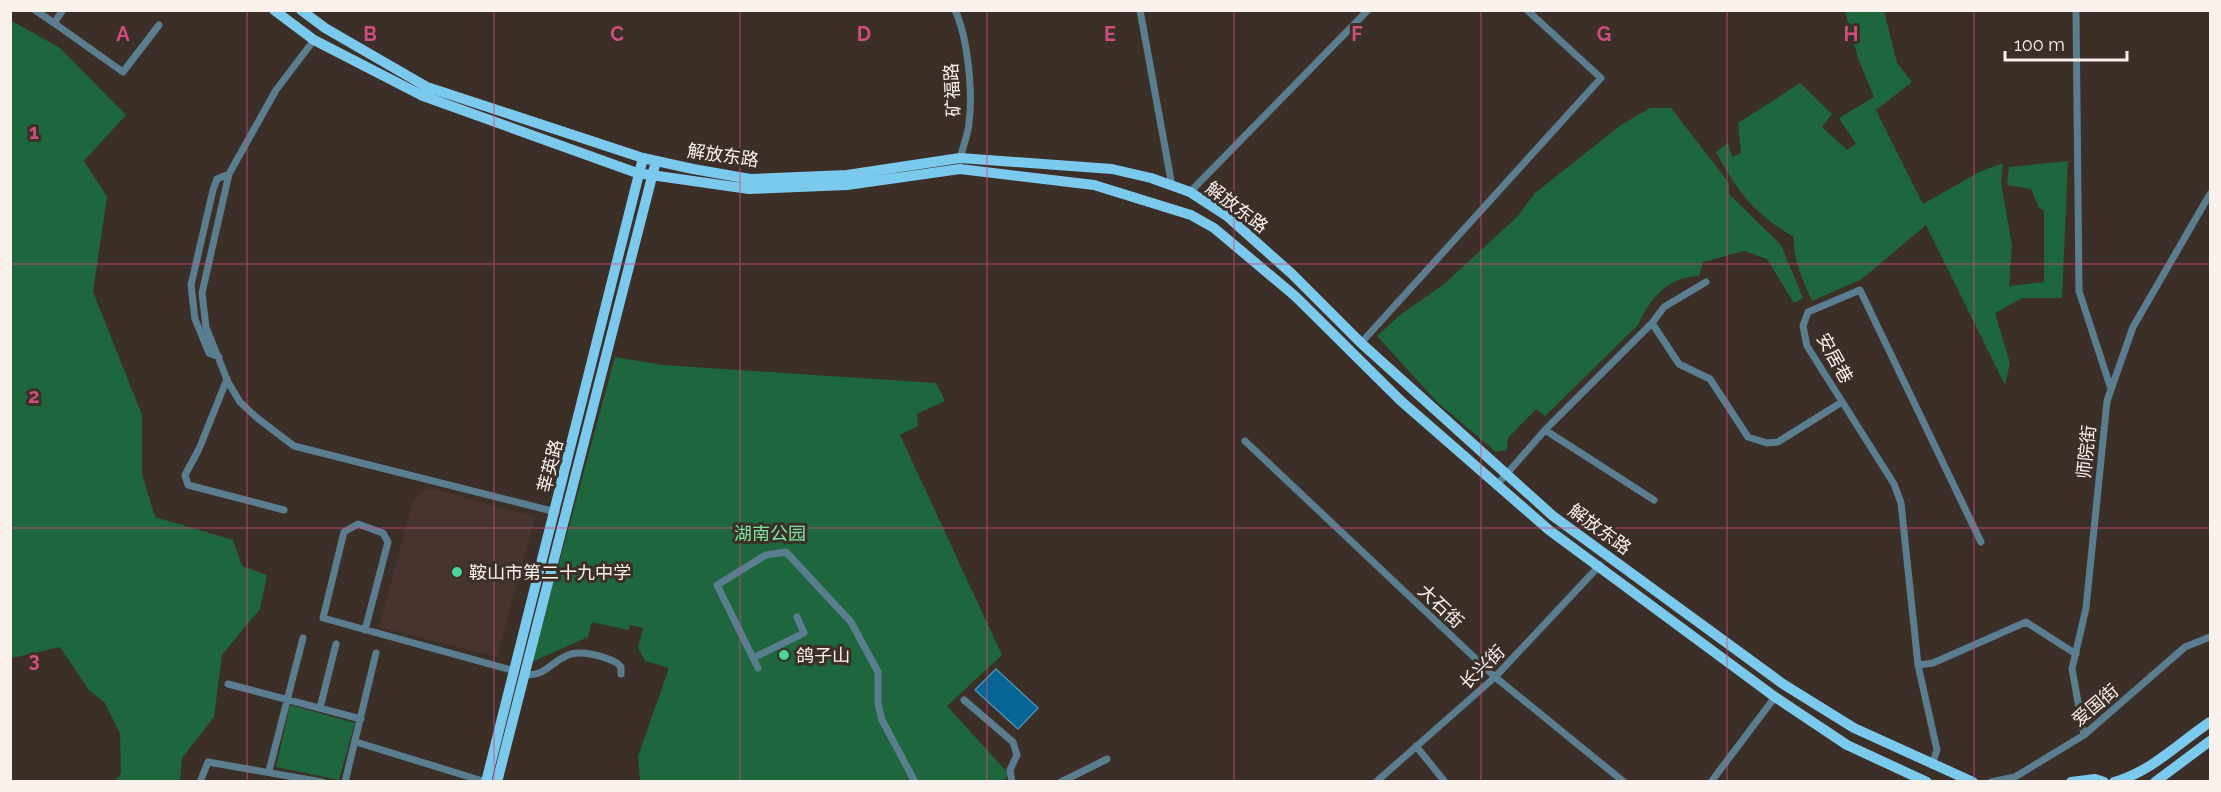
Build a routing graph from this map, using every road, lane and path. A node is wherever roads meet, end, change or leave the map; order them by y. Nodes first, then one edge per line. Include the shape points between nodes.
1 (35, 10) edge
2 (63, 10) edge
3 (274, 10) edge
4 (301, 10) edge
5 (955, 10) edge
6 (1140, 10) edge
7 (1368, 10) edge
8 (1527, 10) edge
9 (2076, 10) edge
10 (54, 23) junction
11 (159, 25) dead end
12 (314, 40) junction
13 (643, 158) junction
14 (656, 160) junction
15 (960, 164) junction
16 (229, 174) junction
17 (638, 174) junction
18 (650, 175) junction
19 (1172, 186) junction
20 (1190, 192) junction
21 (2211, 194) edge
22 (1706, 282) dead end
23 (1652, 323) junction
24 (1361, 343) junction
25 (219, 357) junction
26 (227, 379) junction
27 (2111, 389) junction
28 (1842, 402) junction
29 (1545, 430) junction
30 (1245, 441) dead end
31 (1505, 475) junction
32 (1496, 486) junction
33 (1654, 500) dead end
34 (284, 510) dead end
35 (556, 512) junction
36 (1982, 542) dead end
37 (1600, 565) junction
38 (796, 617) dead end
39 (365, 630) junction
40 (303, 638) dead end
41 (2211, 638) edge
42 (336, 644) dead end
43 (376, 653) dead end
44 (2076, 654) junction
45 (753, 658) junction
46 (1918, 665) junction
47 (758, 668) dead end
48 (520, 673) junction
49 (621, 674) dead end
50 (1495, 677) junction
51 (228, 684) dead end
52 (1774, 697) junction
53 (287, 699) junction
54 (964, 700) dead end
55 (320, 708) junction
56 (361, 719) junction
57 (2211, 722) edge
58 (2084, 735) junction
59 (2211, 741) edge
60 (356, 742) junction
61 (1416, 746) junction
62 (1107, 759) dead end
63 (1932, 765) junction
64 (269, 771) junction
65 (1011, 781) edge
66 (200, 782) edge
67 (322, 782) edge
68 (345, 782) edge
69 (486, 782) edge
70 (496, 782) edge
71 (915, 782) edge
72 (1061, 782) edge
73 (1376, 782) edge
74 (1445, 782) edge
75 (1624, 782) edge
76 (1711, 782) edge
77 (1927, 782) edge
78 (1973, 782) edge
79 (1991, 782) edge
80 (2071, 782) edge
81 (2104, 782) edge
82 (2115, 782) edge
83 (2155, 782) edge

1 - 10 street
2 - 10 street
3 - 12 main road, 解放东路
4 - 13 main road, 解放东路 via 427,87
5 - 15 street, 矿福路 via 961,22 969,78 969,123
6 - 19 street
7 - 20 street
8 - 24 street via 1601,78
9 - 27 street via 2079,291
10 - 11 street via 123,72
12 - 16 street via 276,90
12 - 17 main road, 解放东路 via 423,96
13 - 14 main road, 解放东路
13 - 17 main road, 莘英路
14 - 15 main road, 解放东路 via 750,179
14 - 18 main road, 莘英路
15 - 18 main road, 解放东路 via 847,185 749,189
15 - 19 main road, 解放东路 via 1112,169
15 - 32 main road, 解放东路 via 1094,185 1176,209 1214,228 1294,296 1401,401
16 - 25 street via 202,293 206,327
16 - 25 street via 217,178 191,285 195,319 208,353
17 - 18 main road, 解放东路
17 - 35 main road, 莘英路
18 - 48 main road, 莘英路
19 - 20 main road, 解放东路
20 - 24 main road, 解放东路 via 1227,216
21 - 27 street, 师院街 via 2133,327
22 - 23 street via 1664,307
23 - 28 street via 1680,364 1710,379 1748,437 1778,442
23 - 29 street
24 - 31 main road, 解放东路
25 - 26 street
26 - 34 street via 200,449 185,475 188,485
26 - 35 street via 240,402 294,446
27 - 44 street, 师院街 via 2086,608
28 - 36 street, 安居巷 via 1806,346 1803,326 1808,312 1860,290
28 - 46 street, 安居巷 via 1894,484 1900,503
29 - 31 street
29 - 33 street
30 - 50 street, 大石街
31 - 32 street
31 - 63 main road, 解放东路 via 1553,516 1783,684 1854,728
32 - 37 main road, 解放东路
35 - 48 main road, 莘英路
37 - 50 street, 长兴街
37 - 52 main road, 解放东路
38 - 45 street via 804,633
39 - 39 street via 323,618 344,532 358,524 383,533 388,542
39 - 48 street
40 - 53 street
41 - 58 street, 爱国街 via 2185,647
42 - 55 street
43 - 56 street
44 - 46 street via 2026,622 1933,663
44 - 58 street, 师院街 via 2072,669
45 - 47 street
45 - 71 street via 717,585 766,555 786,552 851,622 878,672 882,720
46 - 63 street, 安居巷 via 1937,750
48 - 49 street via 539,675 567,655 578,653 608,658 621,667
48 - 69 main road, 莘英路
48 - 70 main road, 莘英路
50 - 61 street, 长兴街
50 - 75 street, 大石街
51 - 53 street
52 - 76 street
52 - 77 main road, 解放东路 via 1846,745
53 - 55 street
53 - 64 street
54 - 65 street via 1012,742 1017,755 1010,770
55 - 56 street
56 - 60 street
57 - 82 main road via 2148,767
58 - 79 street, 爱国街 via 2015,777
59 - 83 main road
60 - 68 street
60 - 69 street
61 - 73 street, 长兴街
61 - 74 street
62 - 72 street
63 - 78 main road, 解放东路
64 - 66 street via 208,762
64 - 67 street
80 - 81 main road via 2094,778

